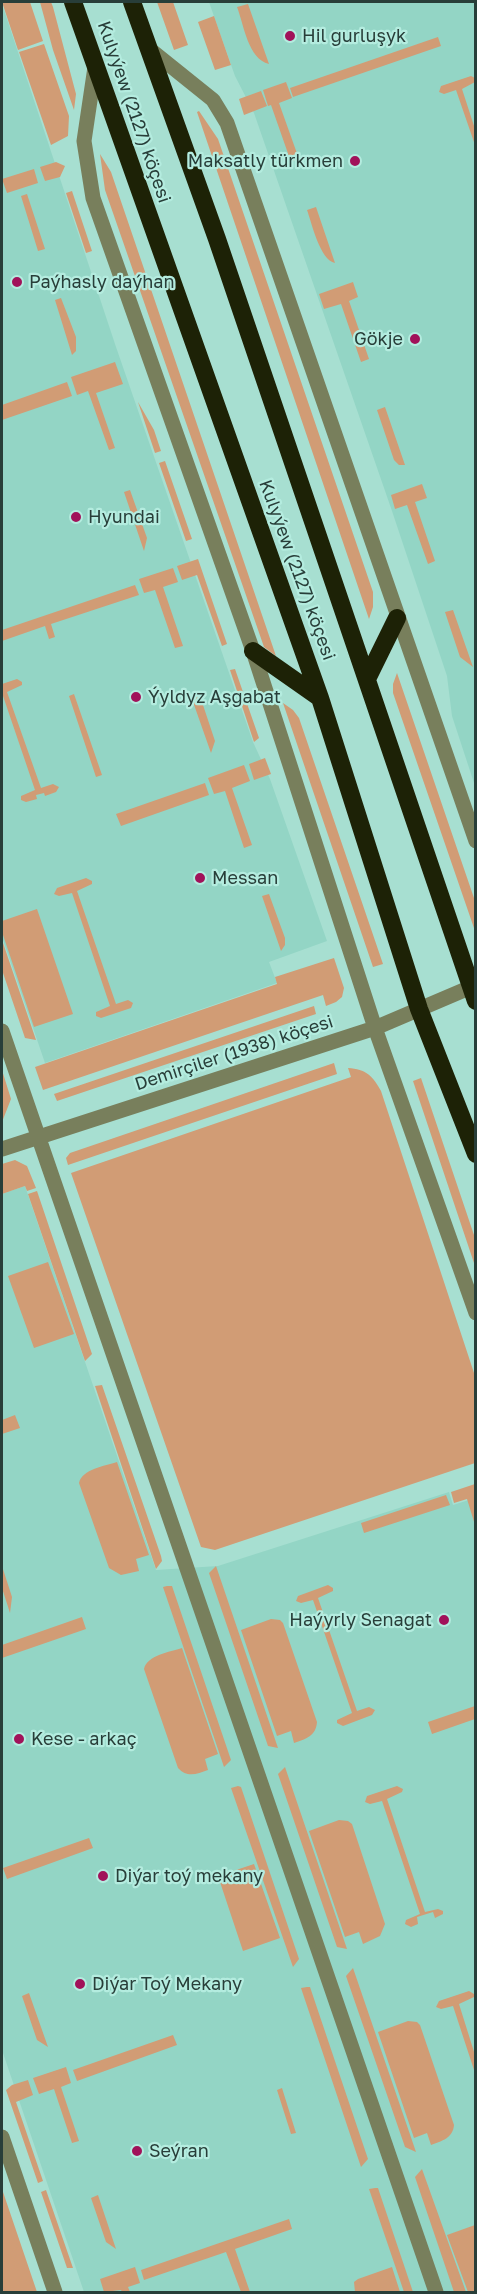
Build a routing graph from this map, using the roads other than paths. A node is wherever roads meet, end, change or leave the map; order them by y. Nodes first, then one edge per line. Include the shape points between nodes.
1 (73, 2) edge
2 (132, 2) edge
3 (147, 47) junction
4 (95, 68) junction
5 (397, 618) junction
6 (253, 651) junction
7 (367, 679) junction
8 (321, 698) junction
9 (476, 841) edge
10 (474, 991) edge
11 (419, 1009) junction
12 (375, 1028) junction
13 (2, 1031) edge
14 (38, 1137) junction
15 (2, 1149) edge
16 (476, 1154) edge
17 (476, 1313) edge
18 (2, 2137) edge
19 (55, 2292) edge
20 (436, 2292) edge

1 - 4 highway, Kulyýew (2127) köçesi
2 - 3 highway, Kulyýew (2127) köçesi
3 - 5 street via 213,100 227,123
3 - 7 highway, Kulyýew (2127) köçesi
4 - 6 street via 84,141 93,198
4 - 8 highway, Kulyýew (2127) köçesi
5 - 7 highway
5 - 9 street
6 - 8 highway
6 - 12 street
7 - 10 highway, Kulyýew (2127) köçesi
8 - 11 highway, Kulyýew (2127) köçesi
10 - 11 street, Demirçiler (1938) köçesi
11 - 12 street, Demirçiler (1938) köçesi
11 - 16 highway, Kulyýew (2127) köçesi
12 - 14 street, Demirçiler (1938) köçesi
12 - 17 street
13 - 14 street
14 - 15 street, Demirçiler (1938) köçesi
14 - 20 street
18 - 19 street

